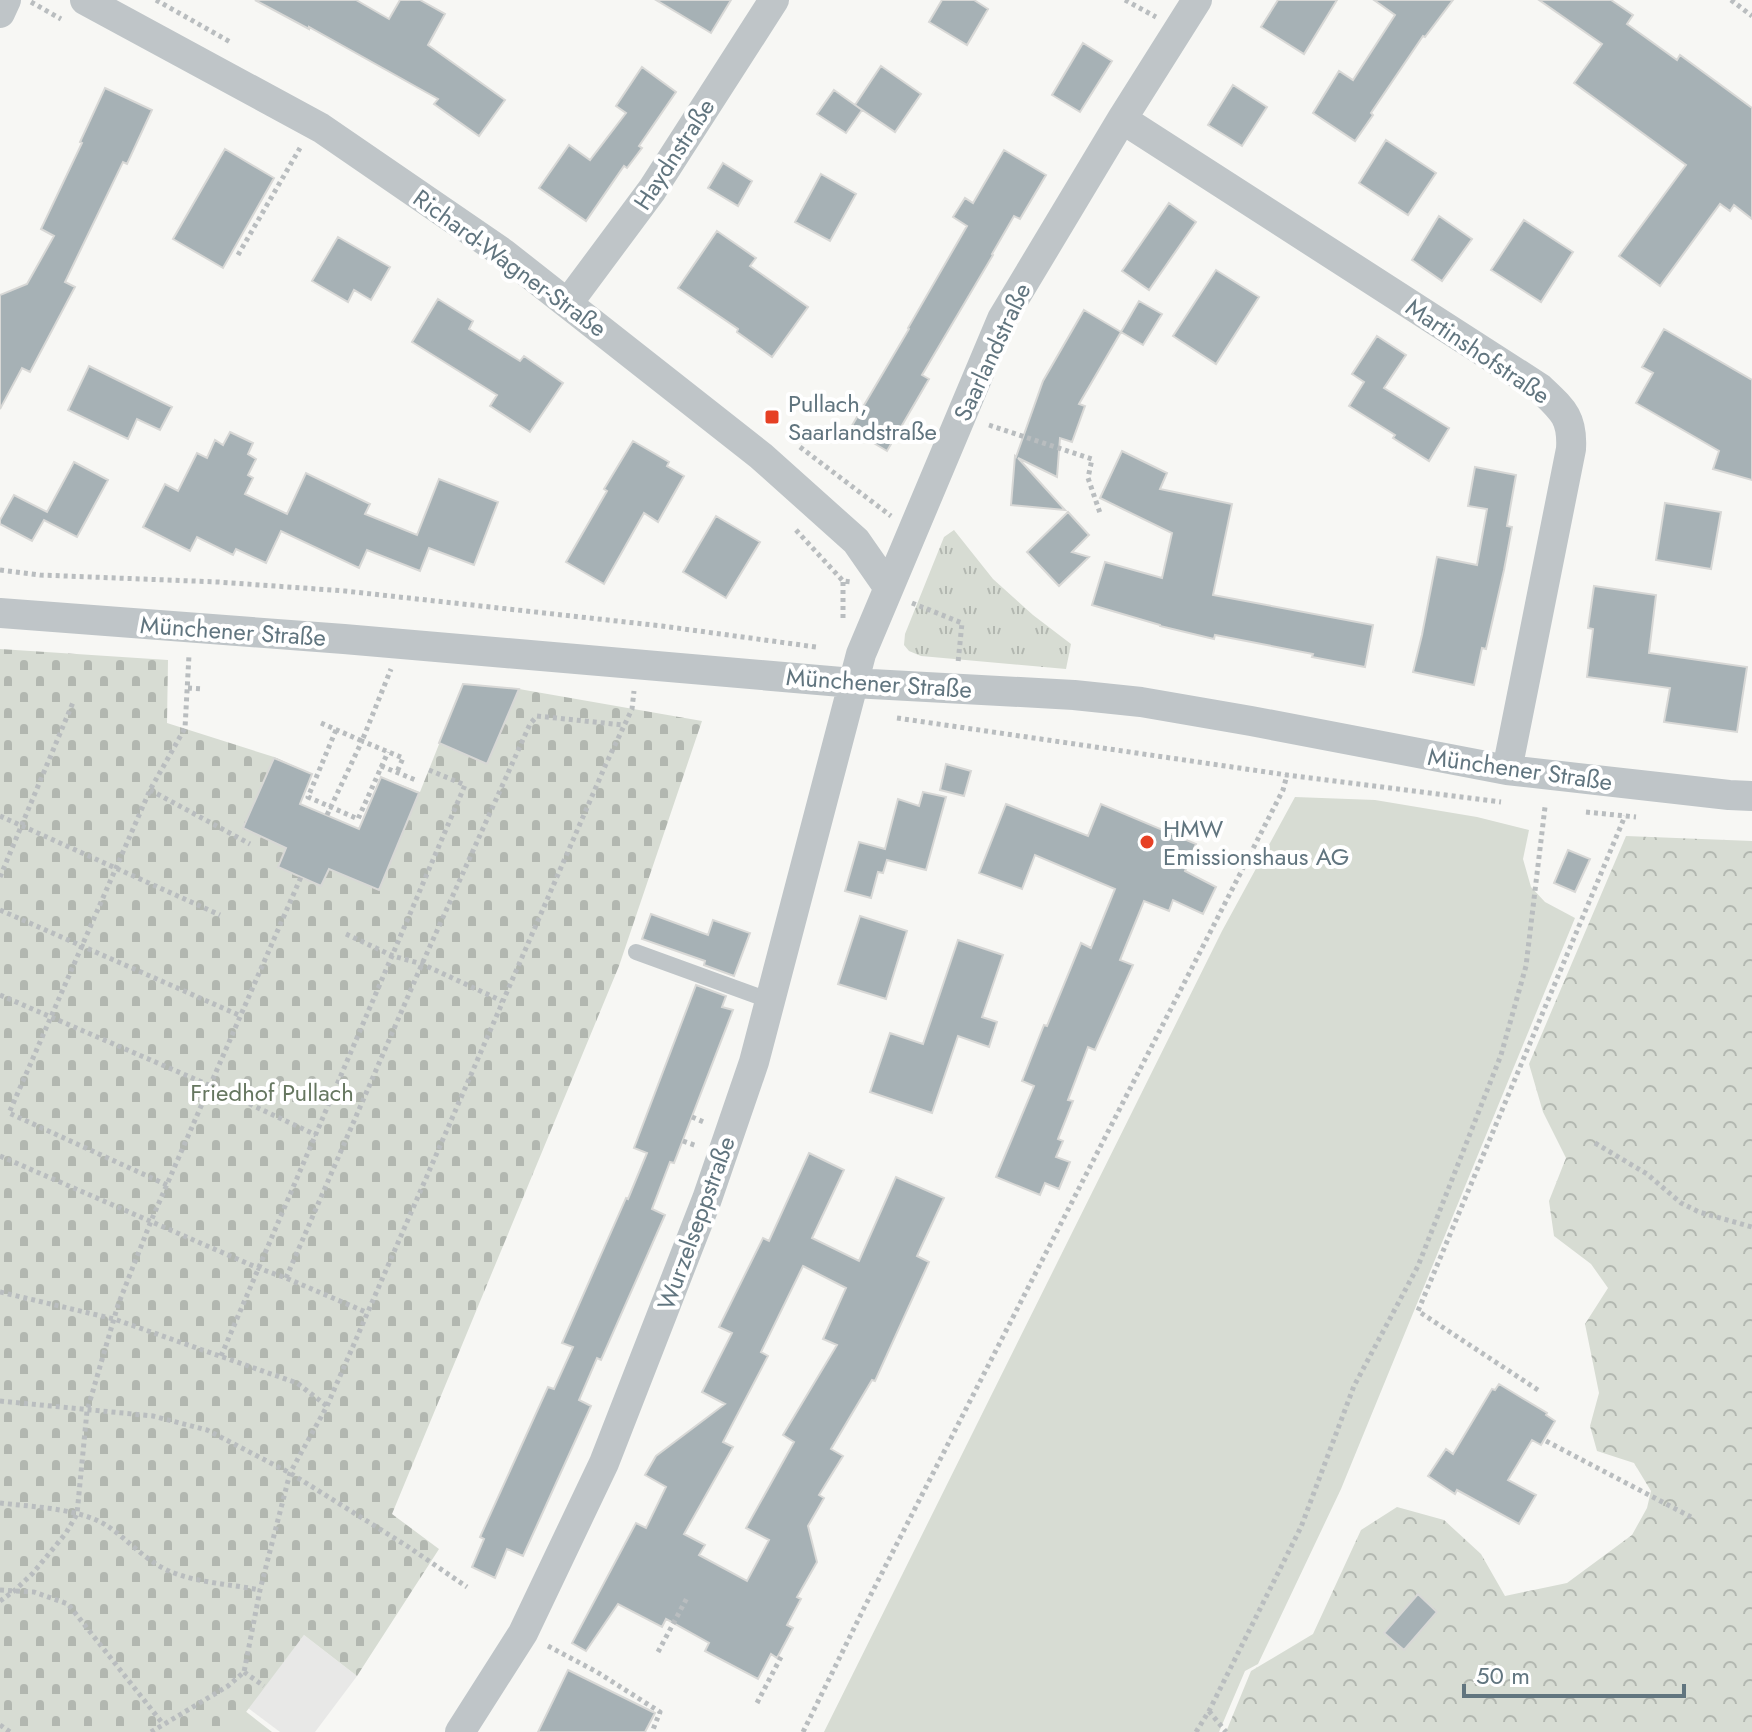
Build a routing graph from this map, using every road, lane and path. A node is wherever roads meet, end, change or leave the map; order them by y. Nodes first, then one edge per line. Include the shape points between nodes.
1 (6, 0) edge
2 (27, 0) edge
3 (774, 0) edge
4 (1197, 0) edge
5 (1731, 0) edge
6 (76, 11) edge
7 (0, 13) edge
8 (1752, 16) edge
9 (1122, 119) junction
10 (301, 152) dead end
11 (238, 255) dead end
12 (568, 303) junction
13 (961, 415) junction
14 (1100, 513) dead end
15 (786, 521) dead end
16 (0, 570) edge
17 (843, 581) dead end
18 (897, 594) junction
19 (0, 613) edge
20 (190, 652) dead end
21 (958, 663) dead end
22 (391, 668) dead end
23 (857, 669) junction
24 (635, 687) dead end
25 (188, 688) junction
26 (202, 689) dead end
27 (74, 700) dead end
28 (894, 717) dead end
29 (321, 723) dead end
30 (624, 725) junction
31 (336, 730) junction
32 (362, 741) junction
33 (388, 752) junction
34 (381, 766) junction
35 (429, 770) dead end
36 (1507, 770) junction
37 (397, 772) junction
38 (1287, 775) junction
39 (418, 781) dead end
40 (150, 790) junction
41 (1752, 796) edge
42 (1507, 802) dead end
43 (1533, 805) dead end
44 (331, 807) junction
45 (1545, 807) junction
46 (1559, 808) dead end
47 (1572, 810) dead end
48 (327, 815) dead end
49 (0, 816) edge
50 (1625, 816) junction
51 (1639, 817) dead end
52 (21, 826) junction
53 (250, 844) dead end
54 (117, 868) junction
55 (0, 877) edge
56 (301, 877) dead end
57 (0, 910) edge
58 (220, 915) dead end
59 (346, 934) dead end
60 (82, 946) junction
61 (636, 952) dead end
62 (393, 956) junction
63 (422, 964) junction
64 (0, 995) edge
65 (502, 1001) junction
66 (771, 1001) junction
67 (241, 1016) junction
68 (51, 1018) junction
69 (211, 1086) junction
70 (316, 1135) junction
71 (1595, 1143) dead end
72 (0, 1156) edge
73 (167, 1185) junction
74 (151, 1221) junction
75 (1752, 1227) edge
76 (258, 1268) junction
77 (286, 1278) junction
78 (0, 1292) edge
79 (368, 1313) junction
80 (114, 1319) junction
81 (221, 1356) junction
82 (1538, 1390) dead end
83 (0, 1401) edge
84 (327, 1406) junction
85 (87, 1411) junction
86 (1546, 1441) dead end
87 (290, 1473) junction
88 (0, 1503) edge
89 (77, 1514) junction
90 (1691, 1517) dead end
91 (467, 1587) dead end
92 (0, 1590) edge
93 (260, 1590) junction
94 (14, 1591) junction
95 (688, 1596) dead end
96 (0, 1601) edge
97 (523, 1633) junction
98 (658, 1652) dead end
99 (781, 1657) dead end
100 (244, 1672) junction
101 (264, 1686) dead end
102 (757, 1703) dead end
103 (1209, 1711) junction
104 (164, 1724) junction
105 (0, 1725) edge
106 (10, 1732) edge
107 (151, 1732) edge
108 (460, 1732) edge
109 (652, 1732) edge
110 (803, 1732) edge
111 (1196, 1732) edge
112 (1226, 1732) edge

1 - 7 street
2 - 6 path
3 - 12 street, Haydnstraße via 652,190
4 - 9 street, Saarlandstraße
5 - 8 path
6 - 12 street, Richard-Wagner-Straße via 321,128
9 - 13 street, Saarlandstraße via 1002,319
9 - 36 street, Martinshofstraße via 1540,388 1564,411 1572,432 1571,449
10 - 11 path
12 - 18 street, Richard-Wagner-Straße via 761,456 856,541
13 - 14 path via 1092,459 1088,478
13 - 18 street, Saarlandstraße
15 - 17 path
16 - 23 path via 345,591 662,626
18 - 21 path via 962,623
18 - 23 street, Saarlandstraße
19 - 23 street, Münchener Straße via 359,641
20 - 25 path
22 - 32 path
23 - 36 street, Münchener Straße via 1141,702
23 - 66 street, Wurzelseppstraße
24 - 30 path
25 - 26 path
25 - 40 path via 185,728
27 - 52 path
28 - 38 path
29 - 31 path
30 - 63 path via 537,716 530,724
30 - 65 path
31 - 32 path
31 - 44 path via 308,797
32 - 33 path
32 - 44 path
33 - 34 path
33 - 37 path via 403,758
34 - 37 path
34 - 44 path via 358,819
35 - 62 path via 465,785
36 - 41 street, Münchener Straße
37 - 39 path
38 - 42 path
38 - 110 path
40 - 53 path
40 - 54 path
43 - 45 path
44 - 48 path
45 - 46 path
45 - 103 path via 1526,966 1501,1055 1418,1266 1354,1386 1301,1527
47 - 50 path
49 - 52 path
50 - 51 path
50 - 82 path via 1418,1311
52 - 54 path
52 - 55 path
54 - 58 path
54 - 60 path
56 - 67 path
57 - 60 path
59 - 62 path
60 - 67 path
60 - 68 path
61 - 66 lane
62 - 63 path
62 - 70 path
63 - 65 path
63 - 77 path
64 - 68 path
65 - 79 path
66 - 97 street, Wurzelseppstraße via 707,1199 607,1455
67 - 69 path
68 - 69 path
68 - 73 path via 9,1113
69 - 70 path
69 - 73 path
70 - 76 path
71 - 75 path via 1647,1174 1681,1203
72 - 74 path
73 - 74 path
74 - 76 path
74 - 80 path
76 - 77 path
76 - 81 path
77 - 79 path
78 - 80 path
79 - 84 path
80 - 81 path
80 - 85 path
81 - 84 path via 297,1383
83 - 85 path
84 - 87 path
85 - 87 path via 153,1416 207,1430
85 - 89 path
86 - 90 path
87 - 91 path
87 - 93 path
88 - 89 path
89 - 93 path via 107,1525 168,1571
89 - 94 path
92 - 94 path
93 - 100 path
94 - 96 path
94 - 104 path via 68,1604
95 - 98 path
97 - 108 street, Wurzelseppstraße
97 - 109 path via 660,1712
99 - 102 path
100 - 101 path
100 - 104 path
103 - 111 path
103 - 112 path
104 - 107 path
105 - 106 path

